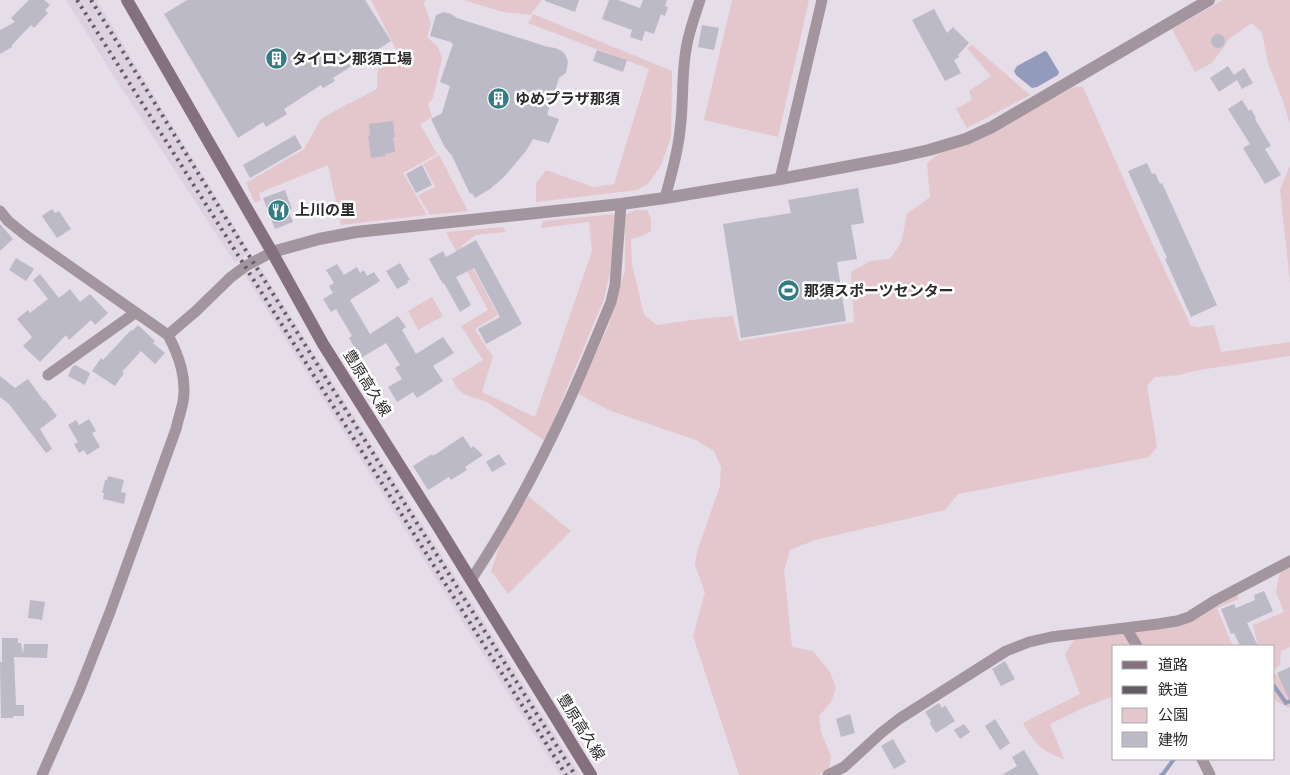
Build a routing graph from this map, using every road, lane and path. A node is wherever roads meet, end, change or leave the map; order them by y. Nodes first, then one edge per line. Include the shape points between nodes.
1 (127, 0) edge
2 (700, 0) edge
3 (822, 0) edge
4 (1210, 0) edge
5 (780, 178) junction
6 (665, 198) junction
7 (621, 204) junction
8 (0, 211) edge
9 (272, 252) junction
10 (135, 313) junction
11 (168, 335) junction
12 (48, 375) dead end
13 (1290, 561) edge
14 (471, 580) junction
15 (1126, 628) junction
16 (1135, 645) edge
17 (1202, 760) edge
18 (42, 775) edge
19 (592, 775) edge
20 (828, 775) edge
21 (1210, 775) edge

1 - 9 main road, 豊原高久線
2 - 6 street via 686,46 677,152
3 - 5 street
4 - 5 street via 1019,112 966,139 906,155
5 - 6 street
6 - 7 street
7 - 9 street via 356,232
7 - 14 street via 611,302 537,468
8 - 10 street via 28,237
9 - 11 street via 231,277
9 - 14 main road, 豊原高久線 via 328,352
10 - 11 street
10 - 12 street
11 - 18 street via 177,352 184,385 176,429 110,612
13 - 15 street via 1189,617
14 - 19 main road, 豊原高久線
15 - 16 street
15 - 20 street via 1051,637 1006,651 899,719 844,766
17 - 21 street

